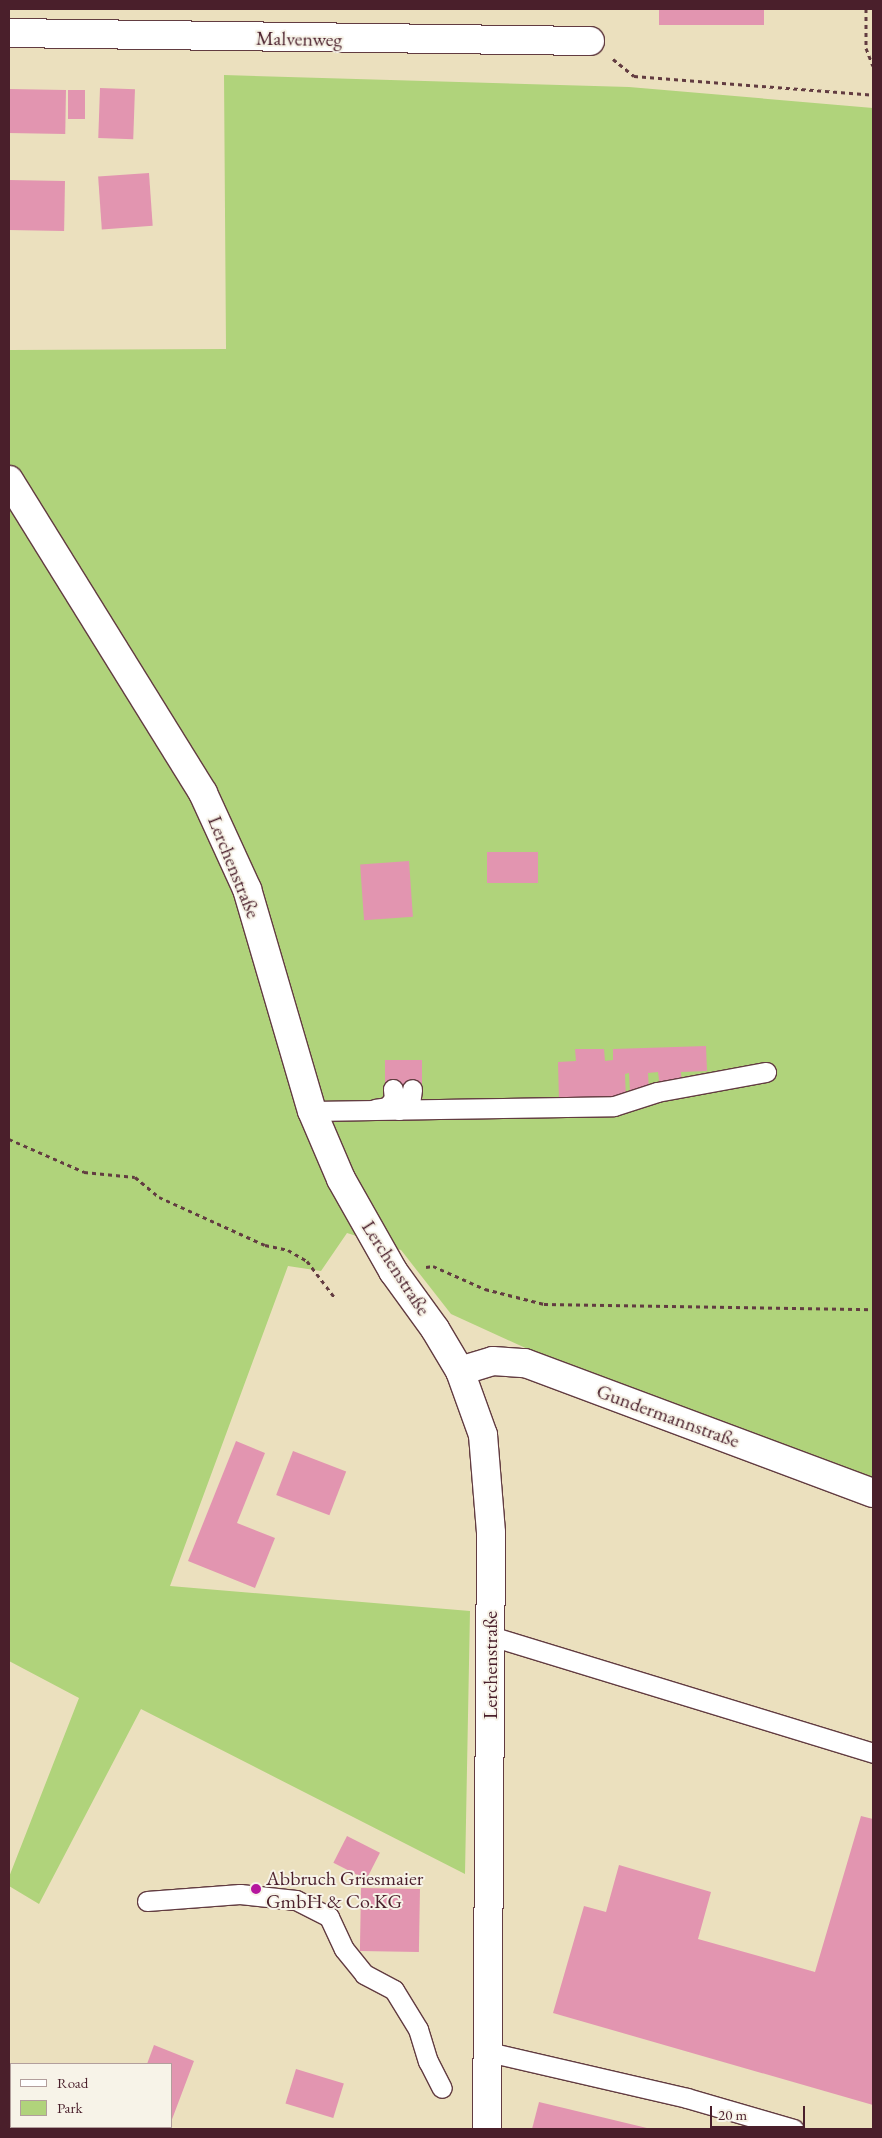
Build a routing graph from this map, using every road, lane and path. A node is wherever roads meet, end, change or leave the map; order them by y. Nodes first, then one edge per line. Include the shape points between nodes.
1 (866, 9) edge
2 (9, 33) edge
3 (590, 41) joint
4 (873, 66) edge
5 (873, 95) edge
6 (9, 480) edge
7 (766, 1072) dead end
8 (393, 1089) dead end
9 (412, 1089) dead end
10 (371, 1110) junction
11 (399, 1110) junction
12 (312, 1111) junction
13 (9, 1139) edge
14 (393, 1271) junction
15 (335, 1298) dead end
16 (873, 1309) edge
17 (460, 1371) junction
18 (873, 1493) edge
19 (490, 1636) junction
20 (873, 1753) edge
21 (147, 1901) dead end
22 (488, 2052) junction
23 (442, 2088) dead end
24 (487, 2129) edge
25 (794, 2129) edge

1 - 4 path via 866,48
2 - 3 street, Malvenweg
3 - 5 path via 634,76
6 - 12 street, Lerchenstraße via 203,793 247,889
7 - 11 lane via 657,1092 614,1106
8 - 10 lane via 394,1099 387,1107
9 - 11 lane via 410,1104
10 - 11 lane
10 - 12 lane
12 - 14 street, Lerchenstraße via 341,1179
13 - 15 path via 84,1172 135,1177 159,1197 265,1245 288,1250 307,1261
14 - 16 path via 433,1266 485,1289 544,1304
14 - 17 street, Lerchenstraße via 435,1329
17 - 18 street, Gundermannstraße via 493,1361 525,1363
17 - 19 street, Lerchenstraße via 483,1435 491,1533
19 - 20 lane
19 - 22 street, Lerchenstraße
21 - 23 lane via 240,1894 296,1900 330,1917 344,1949 364,1974 394,1990 418,2029 428,2061
22 - 24 street, Lerchenstraße
22 - 25 lane via 687,2098

